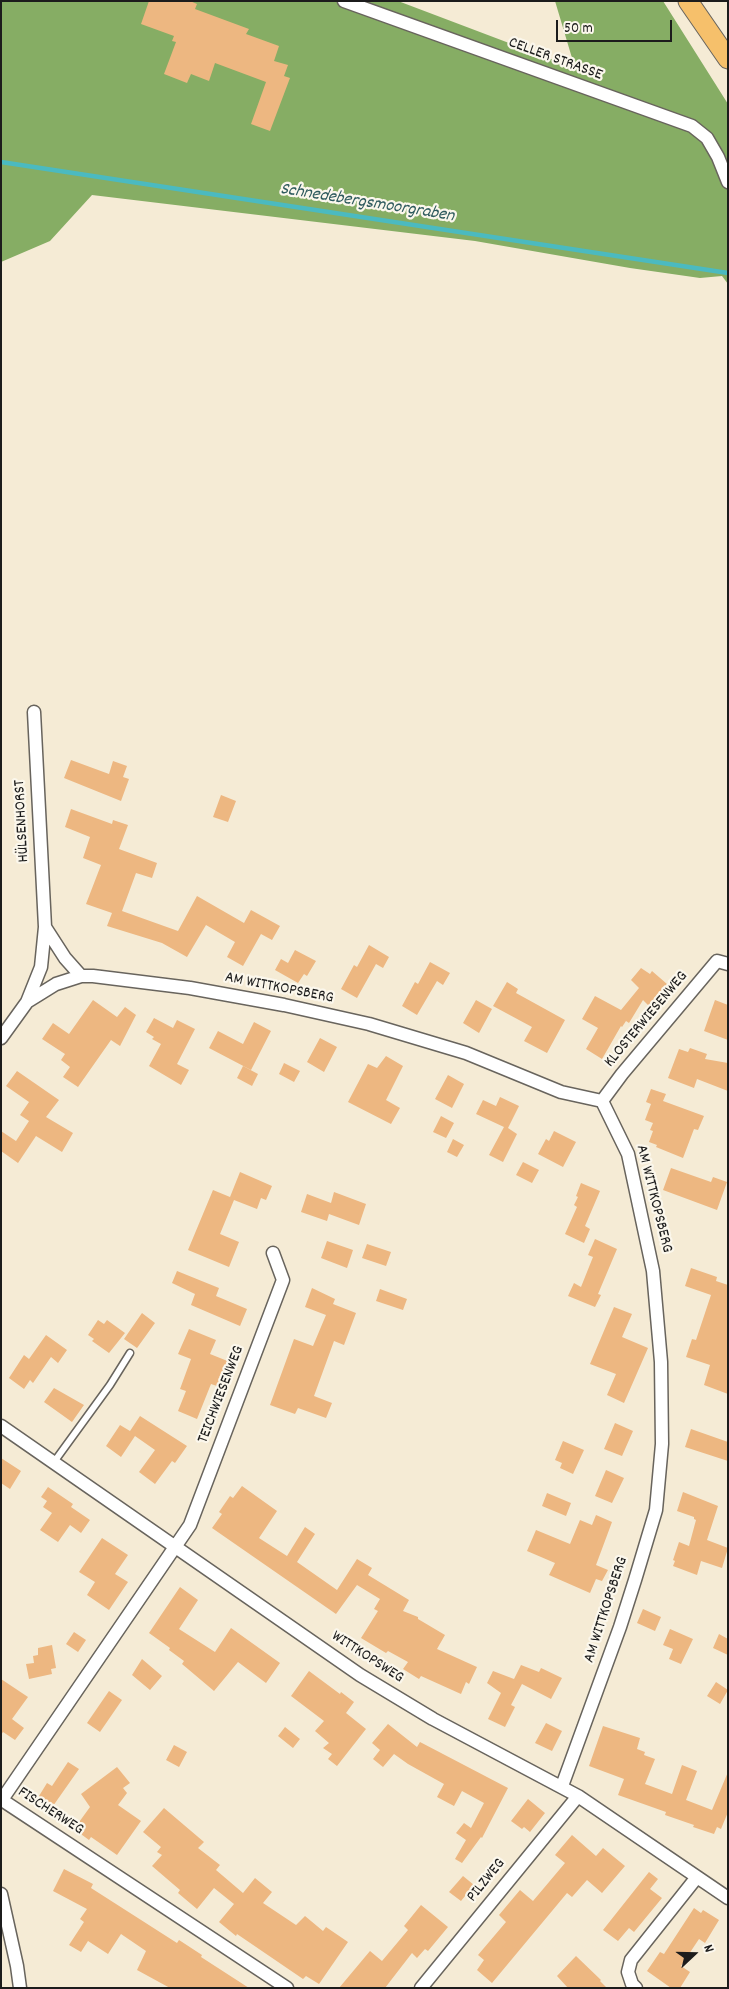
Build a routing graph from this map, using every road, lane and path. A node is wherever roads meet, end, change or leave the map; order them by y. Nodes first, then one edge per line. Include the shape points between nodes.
1 (344, 1) edge
2 (688, 1) edge
3 (728, 59) edge
4 (728, 182) edge
5 (34, 712) dead end
6 (45, 927) junction
7 (722, 962) edge
8 (81, 976) junction
9 (27, 1002) junction
10 (1, 1038) edge
11 (602, 1101) junction
12 (272, 1253) dead end
13 (130, 1353) dead end
14 (1, 1426) edge
15 (54, 1462) junction
16 (175, 1546) junction
17 (562, 1786) junction
18 (578, 1796) junction
19 (1, 1801) edge
20 (698, 1877) junction
21 (1, 1894) edge
22 (728, 1898) edge
23 (20, 1988) edge
24 (287, 1988) edge
25 (421, 1988) edge
26 (636, 1988) edge

1 - 4 street, CELLER STRASSE via 692,126 707,138
2 - 3 main road
5 - 6 street, HÜLSENHORST
6 - 8 street, HÜLSENHORST
6 - 9 street, HÜLSENHORST via 41,967
7 - 11 street, KLOSTERWIESENWEG via 622,1074
8 - 9 street, AM WITTKOPSBERG via 56,984
8 - 11 street, AM WITTKOPSBERG via 190,988 369,1024 466,1053 561,1092
9 - 10 street, AM WITTKOPSBERG
11 - 17 street, AM WITTKOPSBERG via 628,1154 654,1271 661,1362 662,1444 656,1510 617,1636
12 - 16 street, TEICHWIESENWEG via 283,1280 190,1525
13 - 15 lane
14 - 15 street, WITTKOPSWEG
15 - 16 street, WITTKOPSWEG
16 - 17 street, WITTKOPSWEG via 360,1675 433,1719
16 - 19 street, FISCHERWEG
17 - 18 street, WITTKOPSWEG
18 - 20 street, WITTKOPSWEG
18 - 25 street, PILZWEG
19 - 24 street, FISCHERWEG
20 - 22 street, WITTKOPSWEG
20 - 26 street via 632,1960 628,1972
21 - 23 street

